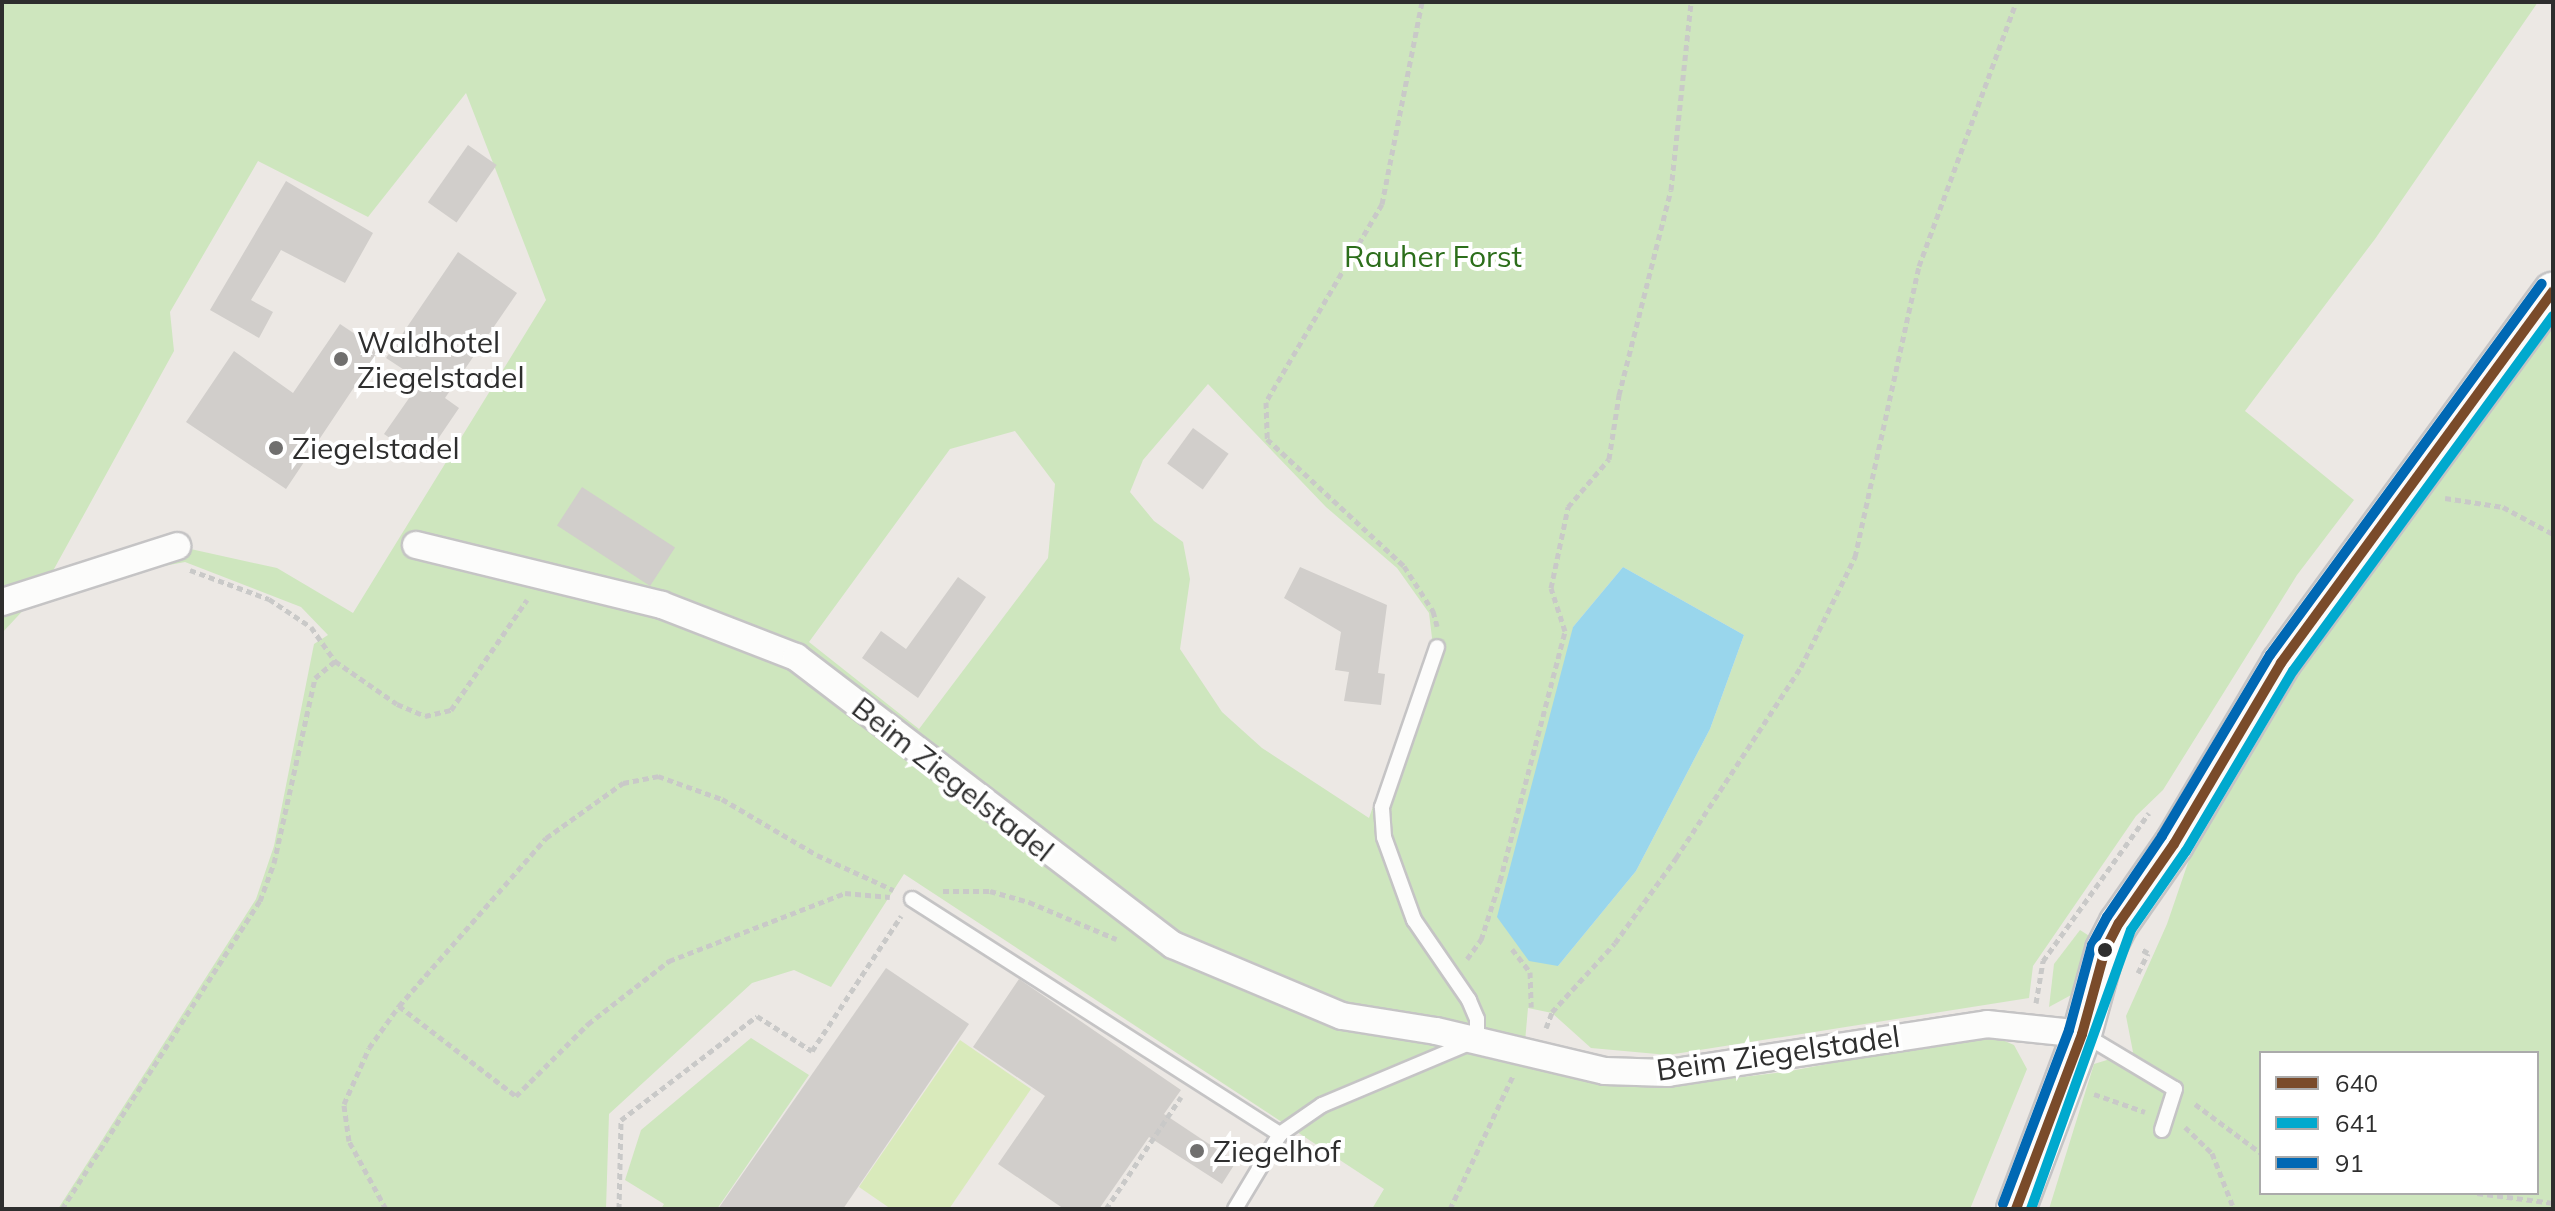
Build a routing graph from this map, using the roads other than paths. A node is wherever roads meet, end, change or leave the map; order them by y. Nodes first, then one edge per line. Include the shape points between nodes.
1 (2553, 292) edge
2 (416, 545) dead end
3 (177, 546) dead end
4 (2, 602) edge
5 (1437, 647) road end
6 (912, 899) road end
7 (2082, 1034) junction
8 (1477, 1040) junction
9 (2162, 1130) dead end
10 (1280, 1134) junction
11 (1235, 1209) edge
12 (2016, 1209) edge

1 - 7 street via 2405,489 2253,706 2174,844 2136,946
2 - 8 street, Beim Ziegelstadel via 662,605 796,657 1173,945 1342,1016
3 - 4 street
5 - 8 lane via 1382,807 1384,837 1414,920 1477,1019
6 - 10 lane
7 - 8 street, Beim Ziegelstadel via 1987,1024 1668,1073 1605,1071
7 - 9 lane via 2175,1089
7 - 12 street
8 - 10 lane via 1322,1105
10 - 11 lane

